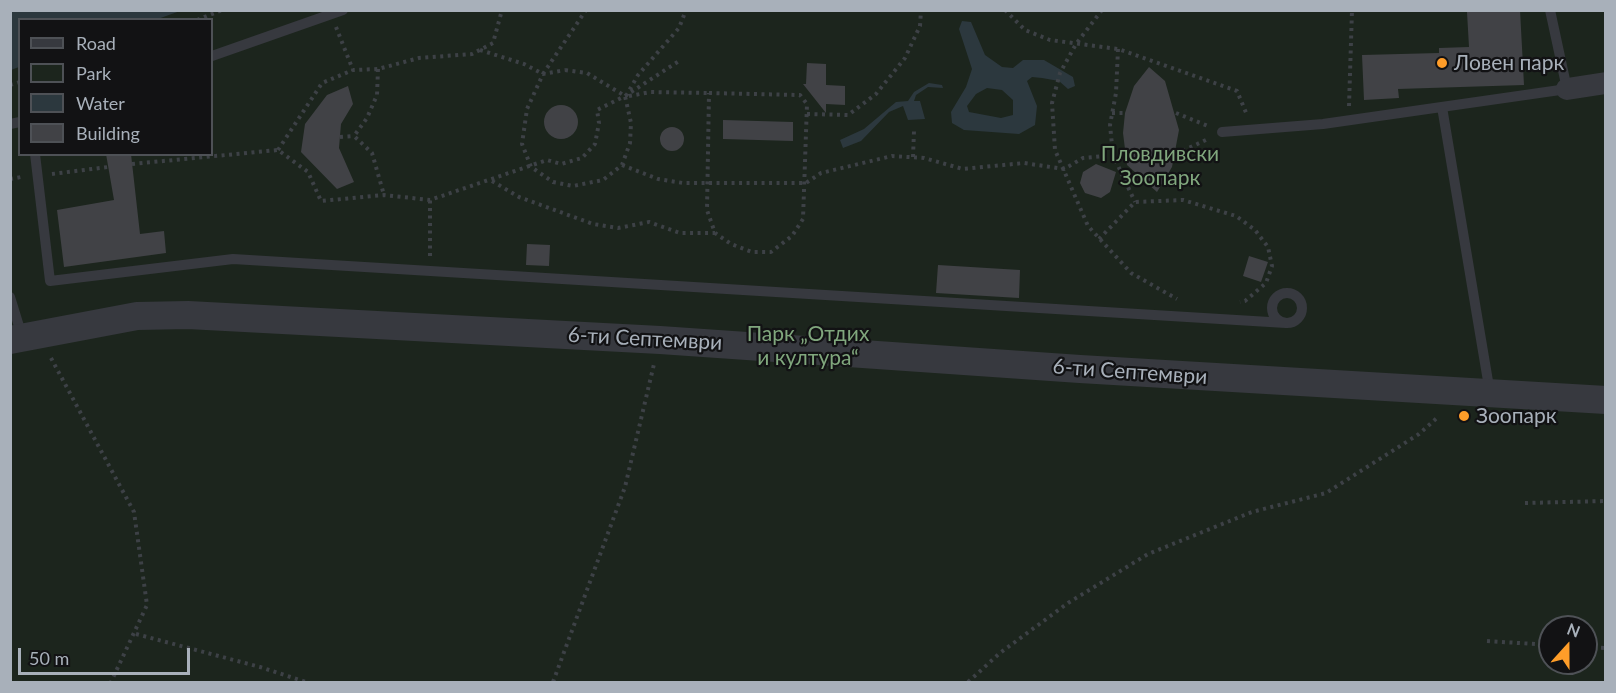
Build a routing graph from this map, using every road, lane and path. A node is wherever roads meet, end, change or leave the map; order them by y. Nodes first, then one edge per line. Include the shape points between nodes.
1 (222, 10) edge
2 (502, 10) edge
3 (586, 10) edge
4 (686, 10) edge
5 (921, 10) edge
6 (1005, 10) edge
7 (1102, 10) edge
8 (1352, 10) edge
9 (1550, 10) edge
10 (337, 12) edge
11 (201, 18) edge
12 (1076, 44) junction
13 (1118, 49) junction
14 (479, 50) junction
15 (213, 56) edge
16 (679, 61) dead end
17 (378, 69) junction
18 (352, 70) junction
19 (543, 74) junction
20 (1605, 83) edge
21 (1567, 89) junction
22 (709, 93) junction
23 (625, 96) junction
24 (1442, 107) junction
25 (1112, 113) junction
26 (1125, 113) dead end
27 (1176, 113) dead end
28 (807, 114) junction
29 (1349, 120) junction
30 (1253, 129) junction
31 (914, 131) dead end
32 (1222, 132) junction
33 (354, 136) junction
34 (340, 137) dead end
35 (278, 150) junction
36 (1125, 154) dead end
37 (1176, 154) dead end
38 (1113, 155) junction
39 (35, 156) edge
40 (913, 157) junction
41 (132, 164) dead end
42 (622, 165) junction
43 (108, 167) dead end
44 (531, 167) junction
45 (1064, 168) junction
46 (38, 176) junction
47 (492, 180) junction
48 (705, 182) junction
49 (806, 183) junction
50 (384, 195) junction
51 (430, 200) junction
52 (1135, 202) junction
53 (715, 233) junction
54 (1100, 239) junction
55 (429, 270) junction
56 (10, 297) edge
57 (1186, 300) dead end
58 (1235, 303) dead end
59 (1286, 323) dead end
60 (24, 336) edge
61 (660, 340) junction
62 (1478, 393) junction
63 (1605, 400) edge
64 (1605, 501) edge
65 (1525, 503) dead end
66 (136, 634) junction
67 (1486, 641) dead end
68 (1538, 644) edge
69 (111, 682) edge
70 (306, 682) edge
71 (553, 682) edge
72 (968, 682) edge

1 - 11 path
2 - 14 path via 493,43
3 - 19 path
4 - 23 path via 679,28
5 - 28 path via 920,26 905,58 876,94 848,115
6 - 12 path via 1025,30 1050,40
7 - 12 path
8 - 29 path
9 - 21 lane
10 - 15 lane
10 - 18 path
12 - 13 path
12 - 45 path via 1060,73 1052,103 1055,150
13 - 25 path
13 - 30 path via 1237,91
14 - 17 path via 472,54 419,58
14 - 19 path
16 - 23 path
17 - 18 path
17 - 33 path via 377,95
18 - 35 path via 322,83
19 - 23 path via 565,70 587,73
19 - 44 path via 527,109 522,144
20 - 21 street
21 - 24 lane
22 - 23 path via 651,92
22 - 28 path via 800,95 807,104
22 - 48 path
23 - 42 path via 631,123 630,143
23 - 44 path via 597,110 595,144 582,158 561,164 547,159
24 - 29 lane
24 - 62 lane
25 - 26 path
25 - 38 path
27 - 32 path
28 - 49 path
29 - 30 lane
30 - 32 lane
31 - 40 path
32 - 37 path
33 - 34 path
33 - 50 path via 372,153
35 - 41 path
35 - 50 path via 308,172 321,201
36 - 38 path
38 - 45 path via 1083,158
38 - 52 path
39 - 46 lane
40 - 45 path via 963,169 1024,163
40 - 49 path via 892,156 849,164 821,173
42 - 44 path via 603,180 573,186 553,182
42 - 48 path via 658,179
43 - 46 path
44 - 47 path
45 - 54 path via 1088,226
46 - 55 lane via 50,281 233,259
47 - 51 path
47 - 53 path via 519,197 593,224 618,228 649,222 680,233
48 - 49 path
48 - 53 path via 707,210
49 - 53 path via 803,219 792,236 771,252 752,252
50 - 51 path
51 - 55 path
52 - 54 path
52 - 58 path via 1183,200 1236,216 1255,230 1268,247 1272,266 1266,282 1245,301
54 - 57 path via 1131,273
55 - 59 lane
56 - 60 lane
60 - 61 street, 6-ти Септември via 137,316 188,315
60 - 66 path via 134,512 147,605
61 - 62 street, 6-ти Септември
61 - 71 path via 625,487
62 - 63 street, 6-ти Септември
62 - 72 path via 1326,493 1252,513 1148,554 1068,603
64 - 65 path
66 - 69 path
66 - 70 path
67 - 68 path

